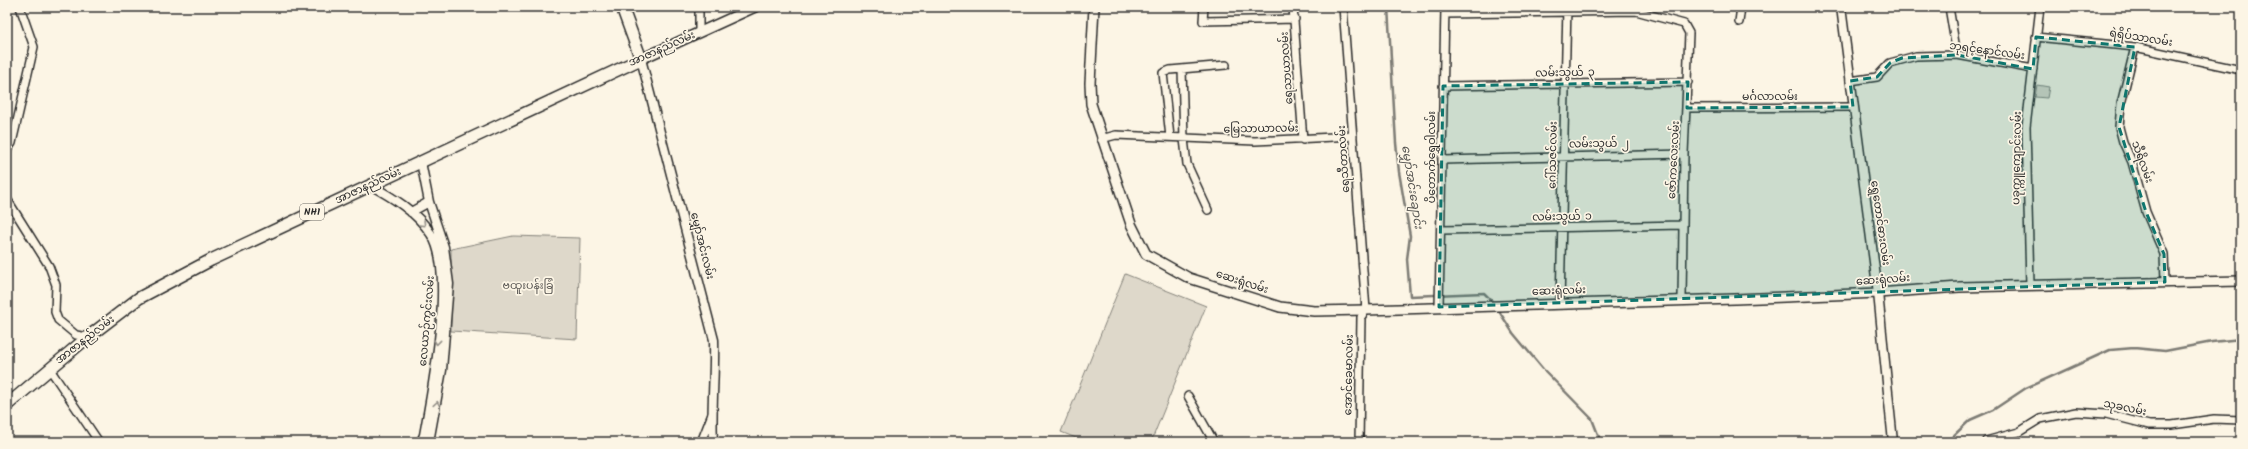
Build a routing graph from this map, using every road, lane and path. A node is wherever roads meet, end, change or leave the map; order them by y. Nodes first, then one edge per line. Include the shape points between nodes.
1 (20, 7) edge
2 (622, 7) edge
3 (699, 7) edge
4 (755, 7) edge
5 (1094, 7) edge
6 (1204, 7) edge
7 (1294, 7) edge
8 (1343, 7) edge
9 (1741, 7) edge
10 (1841, 7) edge
11 (1949, 7) edge
12 (2040, 7) edge
13 (1445, 10) edge
14 (1567, 10) edge
15 (1295, 19) junction
16 (1739, 22) dead end
17 (699, 32) junction
18 (2036, 36) junction
19 (2135, 46) junction
20 (1957, 55) junction
21 (641, 58) junction
22 (1226, 65) dead end
23 (1182, 69) junction
24 (2033, 69) junction
25 (2241, 70) edge
26 (1850, 81) junction
27 (1688, 82) junction
28 (1566, 83) junction
29 (1443, 86) junction
30 (1853, 107) junction
31 (1687, 108) junction
32 (1353, 136) junction
33 (1170, 137) junction
34 (1101, 139) junction
35 (1184, 139) junction
36 (1303, 140) junction
37 (7, 150) edge
38 (1684, 154) junction
39 (1564, 155) junction
40 (1443, 160) junction
41 (421, 162) junction
42 (370, 184) junction
43 (7, 198) edge
44 (429, 202) junction
45 (1208, 210) dead end
46 (411, 212) junction
47 (1682, 226) junction
48 (1562, 228) junction
49 (1442, 230) junction
50 (2241, 281) edge
51 (2165, 282) junction
52 (2030, 285) junction
53 (1878, 293) junction
54 (1682, 300) junction
55 (1560, 303) junction
56 (1439, 307) junction
57 (1366, 310) junction
58 (88, 337) junction
59 (49, 368) junction
60 (1188, 396) dead end
61 (7, 405) edge
62 (712, 413) junction
63 (2241, 420) edge
64 (1986, 441) dead end
65 (99, 442) edge
66 (421, 442) edge
67 (429, 442) edge
68 (701, 442) edge
69 (714, 442) edge
70 (1214, 442) edge
71 (1359, 442) edge
72 (1894, 442) edge

1 - 37 street via 34,47 12,143
2 - 21 highway
3 - 17 street
4 - 17 main road, အာဇာနည်လမ်း
5 - 34 main road, ဆေးရုံလမ်း via 1090,90 1091,104
6 - 15 street, ရေသာယာလမ်း via 1203,21
7 - 15 street, ရေသာယာလမ်း
8 - 32 street, ရေသီတာလမ်း
9 - 16 street
10 - 26 street, ရွှေတောင်ဓားလမ်း
11 - 20 street
12 - 18 street, ပခုက္ကူကျောင်းလမ်း
13 - 14 street
13 - 29 street, ပိတောက်ရွှေဝါလမ်း
14 - 27 street, ဇော်ကလေးလမ်း via 1636,11 1684,24 1689,32
14 - 28 street, ဂေါ်သဇင်လမ်း
15 - 36 street, ရေသာယာလမ်း
17 - 21 main road, အာဇာနည်လမ်း
18 - 19 street, ရဲရိပ်သာလမ်း
18 - 24 street, ပခုက္ကူကျောင်းလမ်း
19 - 25 street, ရဲရိပ်သာလမ်း
19 - 51 street, သီရိလမ်း via 2121,104 2119,126 2146,212 2164,254
20 - 24 street, ဘုရင့်နောင်လမ်း
20 - 26 street, ဘုရင့်နောင်လမ်း via 1902,58 1890,63 1877,77
21 - 41 highway, အာဇာနည်လမ်း / NH1
21 - 62 street, မျှော်အင်းလမ်း via 714,340 715,384
22 - 23 street
23 - 33 street via 1170,70 1163,74
23 - 35 street
24 - 52 street, ပခုက္ကူကျောင်းလမ်း via 2026,127
26 - 30 street, ရွှေတောင်ဓားလမ်း
27 - 28 street, လမ်းသွယ် ၃
27 - 31 street, ဇော်ကလေးလမ်း
28 - 29 street, လမ်းသွယ် ၃
28 - 39 street, ဂေါ်သဇင်လမ်း
29 - 40 street, ပိတောက်ရွှေဝါလမ်း
30 - 31 street, မင်္ဂလာလမ်း
30 - 53 street, ရွှေတောင်ဓားလမ်း
31 - 38 street, ဇော်ကလေးလမ်း
32 - 36 street, မြေသာယာလမ်း
32 - 57 street, ရေသီတာလမ်း
33 - 34 street, မြေသာယာလမ်း via 1116,135
33 - 35 street, မြေသာယာလမ်း
34 - 57 main road, ဆေးရုံလမ်း via 1131,224 1146,254 1189,278 1280,307 1314,311
35 - 36 street, မြေသာယာလမ်း
35 - 45 street via 1188,164
38 - 39 street, လမ်းသွယ် ၂
38 - 47 street, ဇော်ကလေးလမ်း
39 - 40 street, လမ်းသွယ် ၂
39 - 48 street, ဂေါ်သဇင်လမ်း
40 - 49 street, ပိတောက်ရွှေဝါလမ်း
41 - 42 highway, အာဇာနည်လမ်း / NH1
41 - 44 street, လေယာဉ်ကွင်းလမ်း
42 - 46 street, လေယာဉ်ကွင်းလမ်း
42 - 58 highway, အာဇာနည်လမ်း / NH1 via 211,260 139,298
43 - 58 street via 49,266 56,285 55,312 58,320 76,335
44 - 46 street
67 -> 44 street, လေယာဉ်ကွင်းလမ်း via 442,370 449,284 444,247
46 -> 66 street, လေယာဉ်ကွင်းလမ်း via 434,238 442,267 443,285 428,415
47 - 48 street, လမ်းသွယ် ၁
47 - 54 street, ဇော်ကလေးလမ်း
48 - 49 street, လမ်းသွယ် ၁
48 - 55 street, ဂေါ်သဇင်လမ်း
49 - 56 street, ပိတောက်ရွှေဝါလမ်း
50 - 51 main road, ဆေးရုံလမ်း
51 - 52 main road, ဆေးရုံလမ်း
52 - 53 main road, ဆေးရုံလမ်း
53 - 54 main road, ဆေးရုံလမ်း
53 - 72 street, ရွှေတောင်ဓားလမ်း
54 - 55 main road, ဆေးရုံလမ်း
55 - 56 main road, ဆေးရုံလမ်း
56 - 57 main road, ဆေးရုံလမ်း
57 - 71 street, အောင်ခေမာလမ်း via 1361,317
58 - 59 highway, အာဇာနည်လမ်း / NH1
59 - 61 highway, အာဇာနည်လမ်း / NH1
59 - 65 street
60 - 70 street
62 - 68 street
62 - 69 street, မျှော်အင်းလမ်း
63 - 64 street, သုခလမ်း via 2214,419 2172,425 2149,425 2106,414 2076,412 2040,418 2019,432

